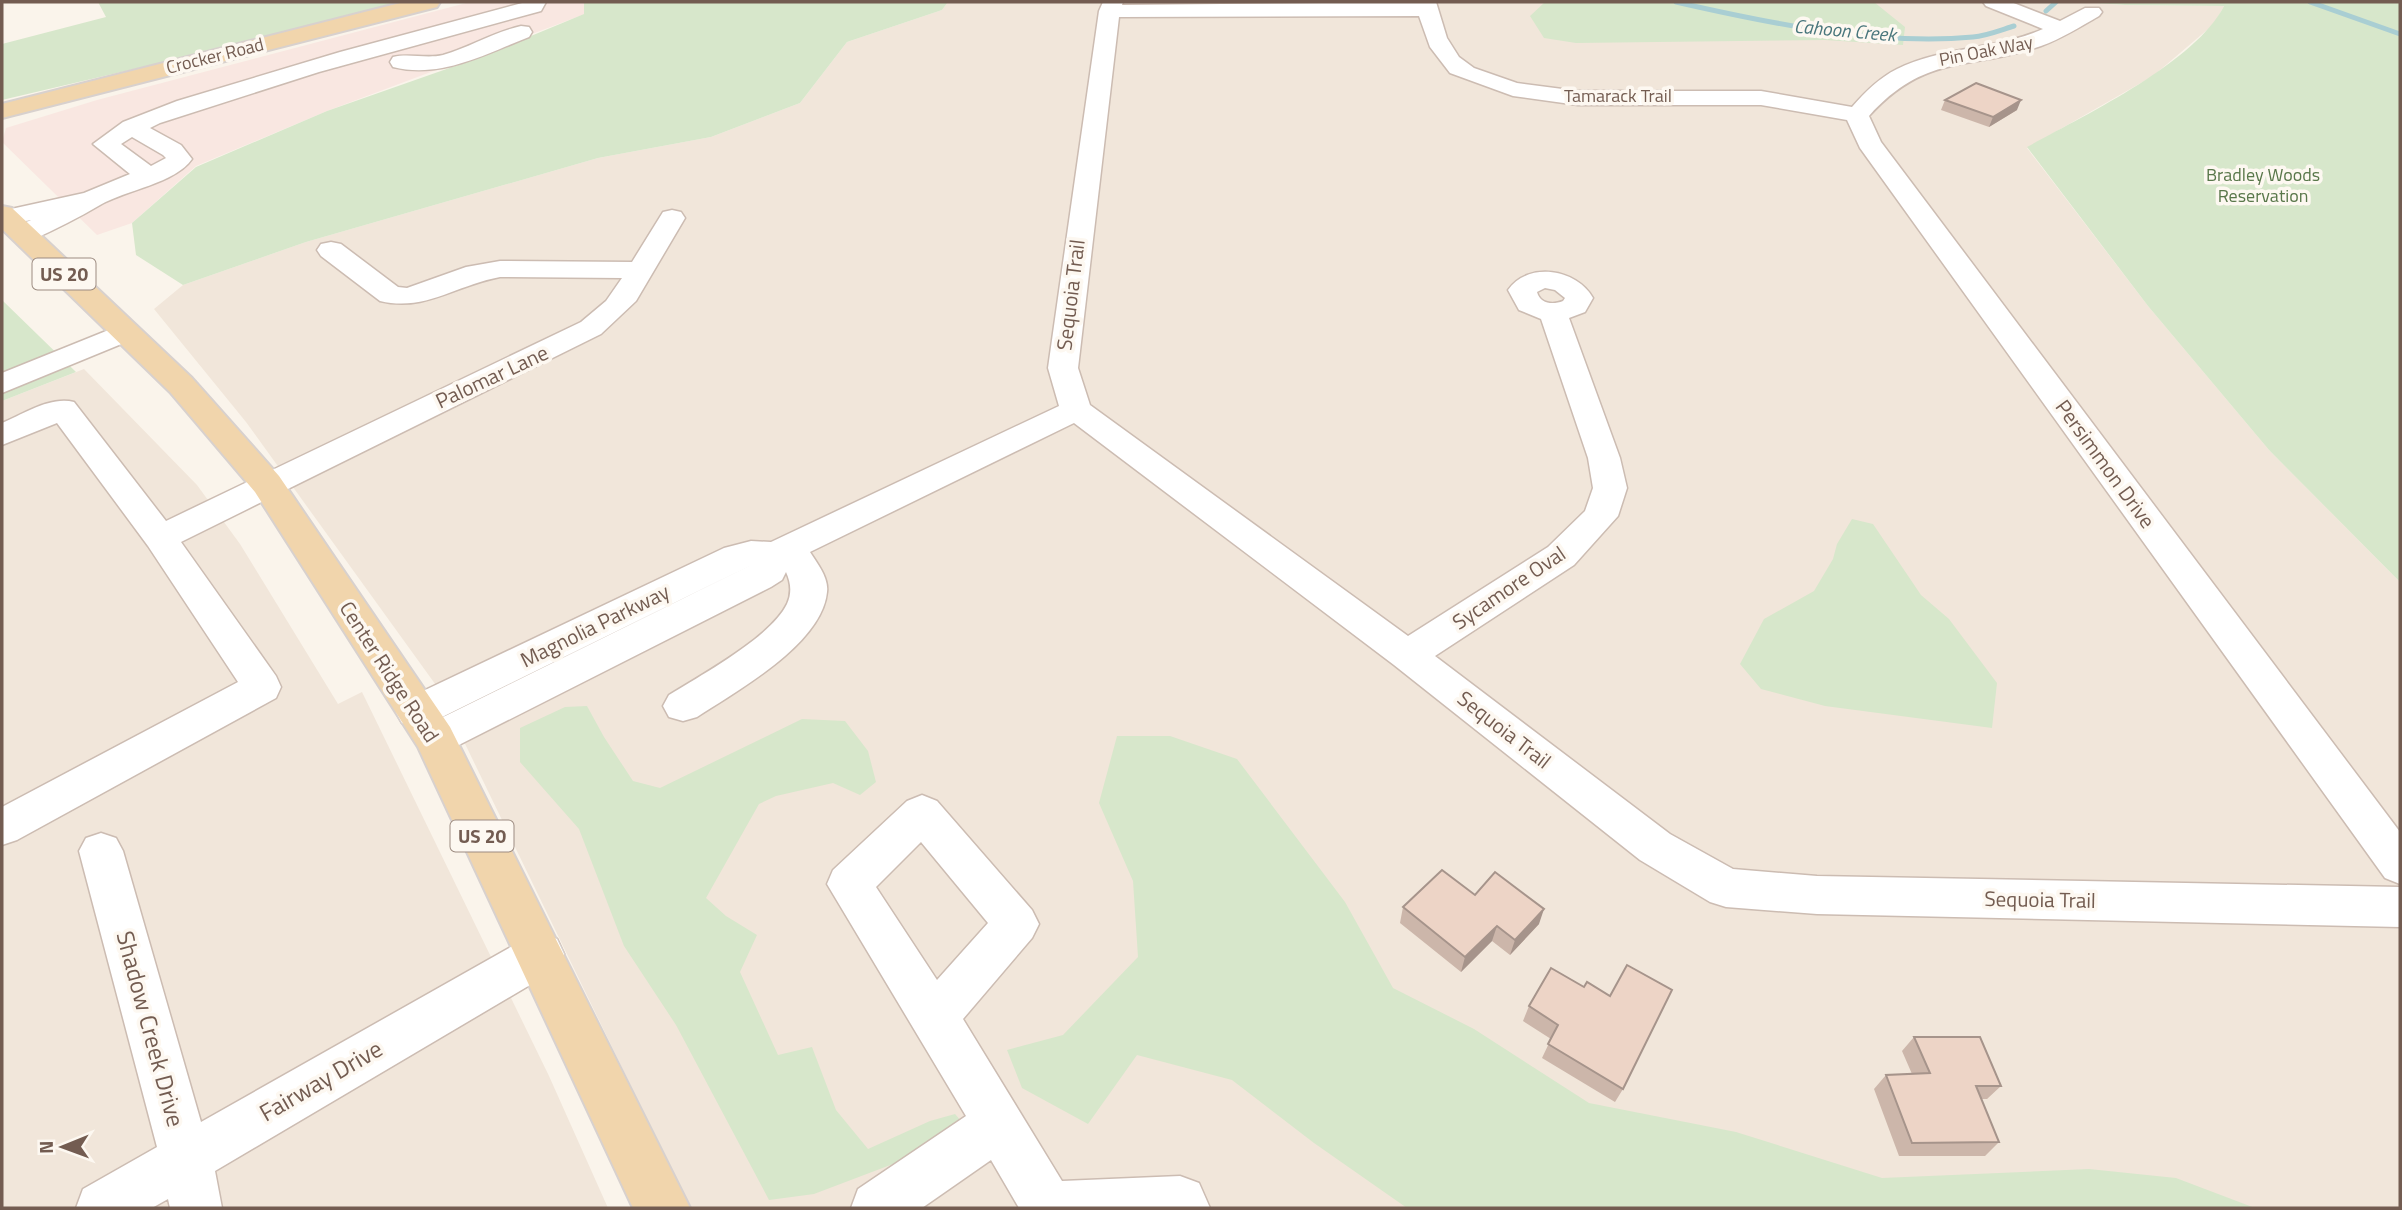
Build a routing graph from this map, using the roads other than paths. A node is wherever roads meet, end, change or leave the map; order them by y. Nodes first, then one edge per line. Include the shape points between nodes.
1 (429, 2) edge
2 (1993, 2) edge
3 (535, 4) edge
4 (1111, 6) edge
5 (1427, 6) edge
6 (2092, 12) dead end
7 (2062, 29) junction
8 (2, 111) edge
9 (1857, 115) junction
10 (131, 127) junction
11 (143, 178) junction
12 (672, 218) dead end
13 (7, 219) edge
14 (331, 250) dead end
15 (641, 270) junction
16 (1553, 312) dead end
17 (126, 332) junction
18 (2, 384) edge
19 (1076, 410) junction
20 (2, 435) edge
21 (267, 484) junction
22 (160, 538) junction
23 (783, 551) junction
24 (728, 593) junction
25 (800, 612) junction
26 (1407, 655) junction
27 (683, 706) dead end
28 (426, 726) junction
29 (2, 827) edge
30 (101, 851) dead end
31 (2400, 865) edge
32 (2400, 907) edge
33 (541, 954) junction
34 (935, 1017) dead end
35 (999, 1124) junction
36 (186, 1158) junction
37 (102, 1208) edge
38 (196, 1208) edge
39 (662, 1208) edge
40 (877, 1208) edge
41 (1050, 1208) edge
42 (1184, 1208) edge

1 - 8 main road, Crocker Road
2 - 7 street, Pin Oak Way
3 - 10 street via 391,56 321,63
4 - 5 street
4 - 19 street, Sequoia Trail via 1063,368
5 - 9 street, Tamarack Trail via 1445,55 1459,69 1507,87 1569,97 1749,97
6 - 7 street, Pin Oak Way
7 - 9 street, Pin Oak Way via 2040,41 1908,70 1872,94
9 - 31 street, Persimmon Drive via 1869,143
10 - 11 street via 105,144 143,172
10 - 11 street via 180,159
11 - 13 street via 92,199
12 - 15 street, Palomar Lane
13 - 17 main road, Center Ridge Road / US 20
14 - 15 street via 390,295 409,297 500,269
15 - 21 street, Palomar Lane via 616,307 573,338
16 - 26 street, Sycamore Oval via 1604,457 1610,488 1601,516 1561,556
17 - 18 street
17 - 21 main road, Center Ridge Road / US 20 via 181,385
19 - 23 street, Magnolia Parkway
19 - 26 street, Sequoia Trail
20 - 22 street via 63,409
21 - 22 street, Palomar Lane
21 - 28 main road, Center Ridge Road / US 20
22 - 29 street via 262,687
23 - 24 street, Magnolia Parkway via 769,571
23 - 25 street via 807,580 809,592
23 - 28 street, Magnolia Parkway via 737,557
24 - 25 street
24 - 28 street, Magnolia Parkway
25 - 27 street via 776,643
26 - 32 street, Sequoia Trail via 1656,847 1726,888 1817,895
28 - 33 main road, Center Ridge Road / US 20
30 - 36 street, Shadow Creek Drive
33 - 36 street, Fairway Drive
33 - 39 main road, Center Ridge Road / US 20
34 - 35 street
35 - 40 street
35 - 41 street
36 - 37 street, Fairway Drive
36 - 38 street, Shadow Creek Drive
41 - 42 street via 1180,1202

